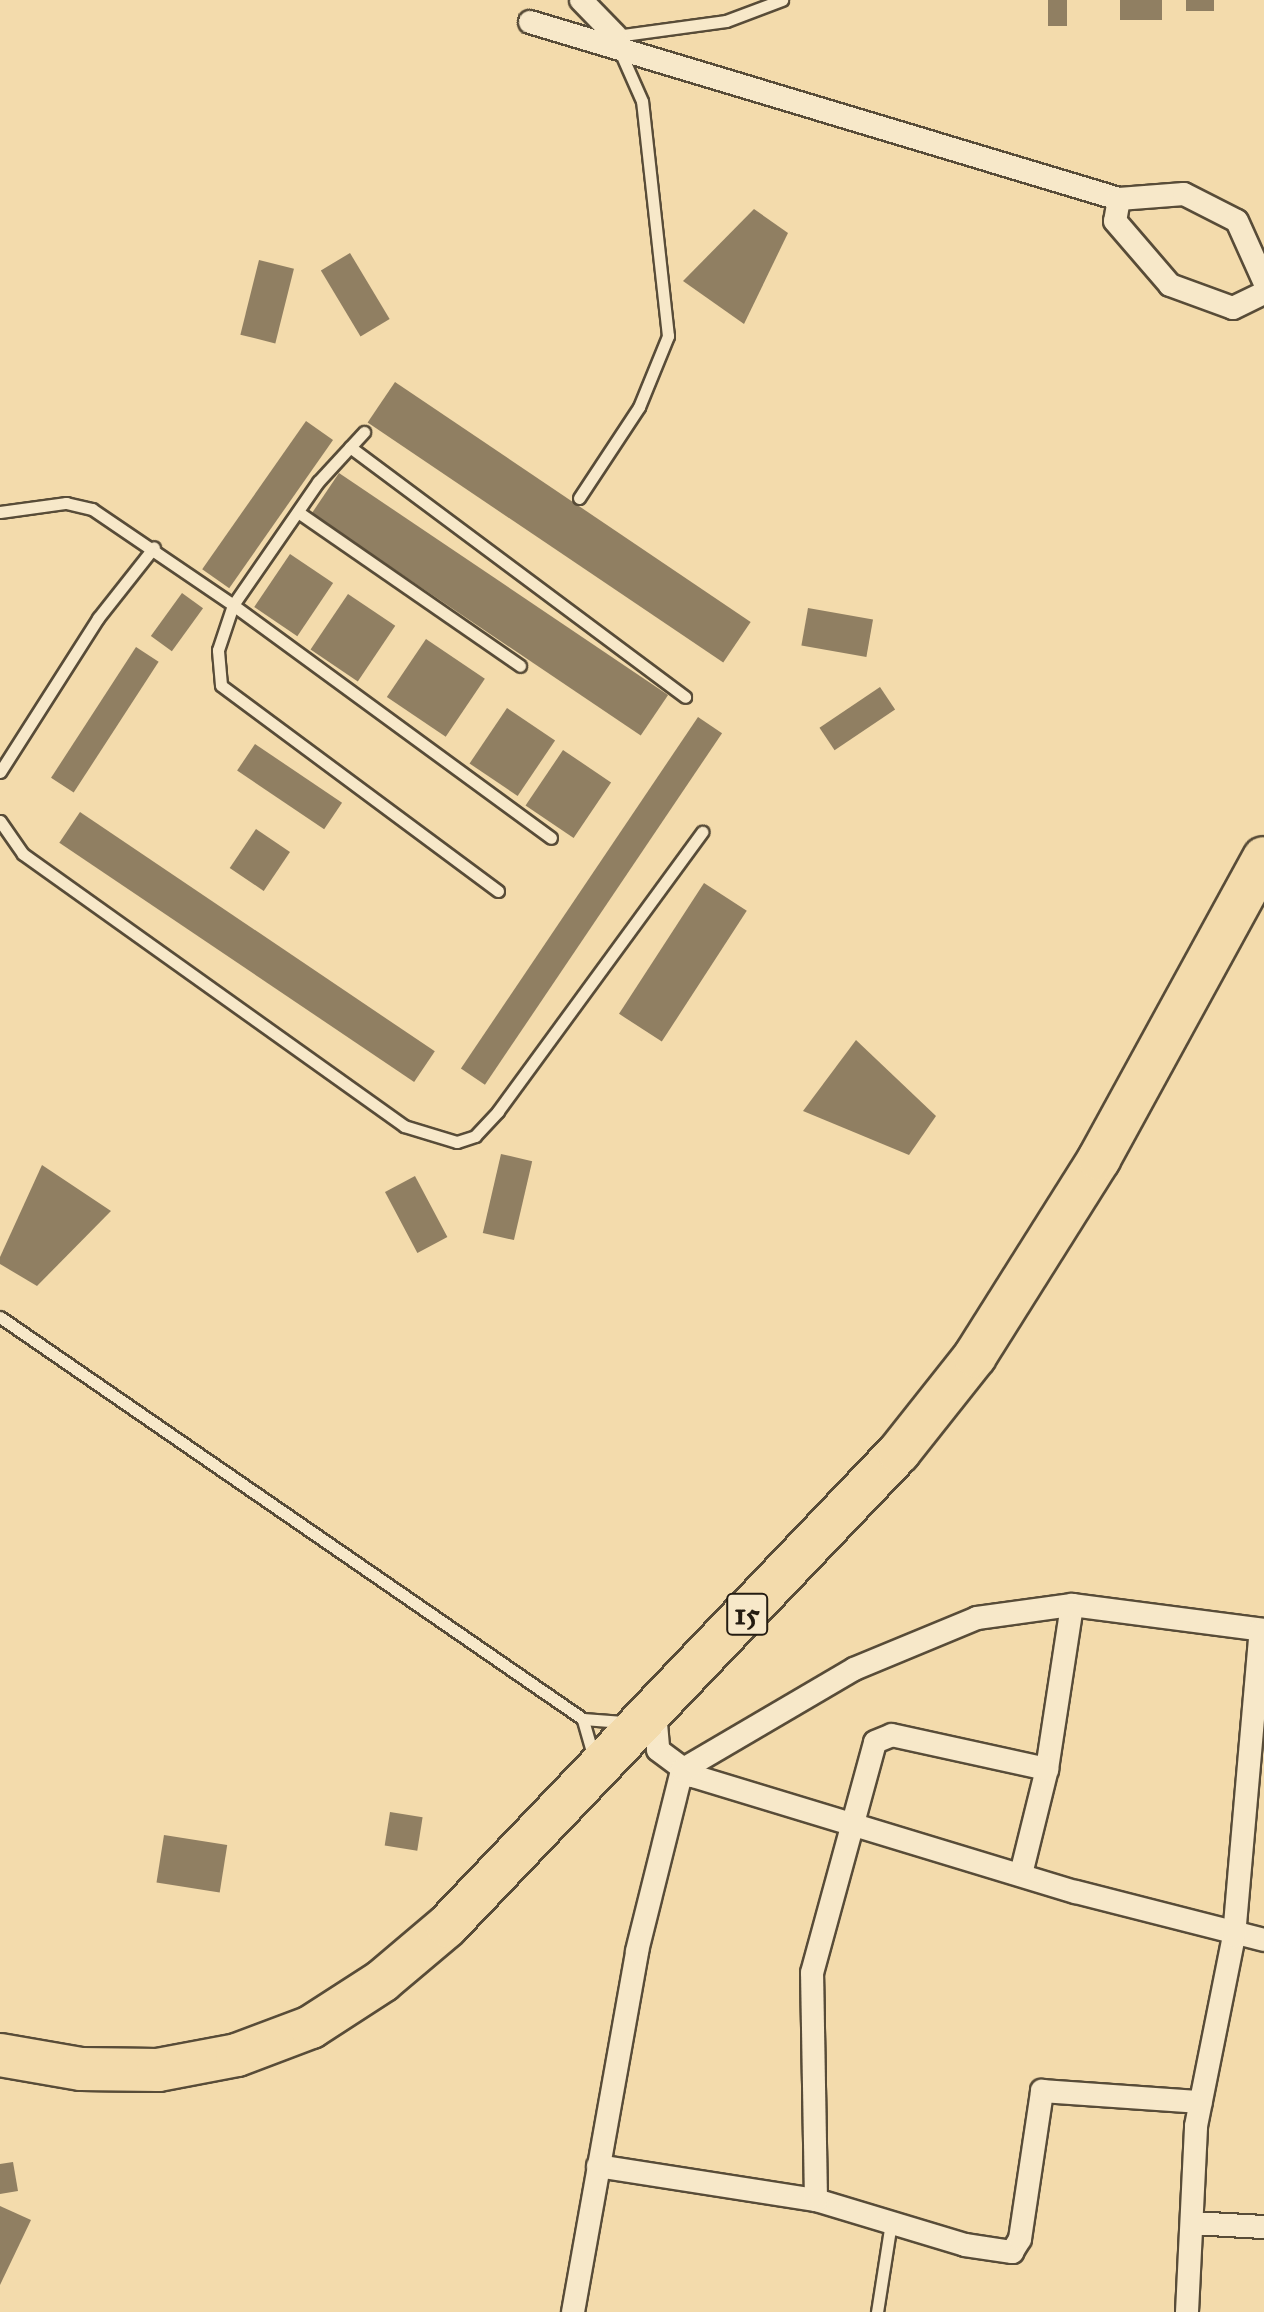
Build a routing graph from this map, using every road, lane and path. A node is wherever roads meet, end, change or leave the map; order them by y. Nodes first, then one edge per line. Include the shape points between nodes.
1 (581, 0) edge
2 (782, 0) edge
3 (530, 22) dead end
4 (618, 42) junction
5 (1119, 199) junction
6 (1264, 281) edge
7 (1264, 293) edge
8 (364, 432) dead end
9 (350, 447) junction
10 (579, 498) dead end
11 (0, 512) edge
12 (298, 512) junction
13 (154, 547) junction
14 (233, 605) junction
15 (520, 666) dead end
16 (685, 697) dead end
17 (0, 772) edge
18 (0, 821) edge
19 (702, 832) dead end
20 (551, 838) dead end
21 (1264, 858) edge
22 (498, 891) dead end
23 (0, 1317) edge
24 (1072, 1605) junction
25 (1262, 1630) edge
26 (583, 1719) junction
27 (654, 1724) junction
28 (597, 1769) junction
29 (1047, 1769) junction
30 (682, 1770) junction
31 (850, 1819) junction
32 (1256, 1821) edge
33 (1021, 1874) junction
34 (1234, 1936) junction
35 (1264, 1940) edge
36 (0, 2055) edge
37 (1201, 2102) junction
38 (598, 2166) junction
39 (816, 2200) junction
40 (891, 2223) junction
41 (1192, 2223) junction
42 (1264, 2227) edge
43 (573, 2312) edge
44 (877, 2312) edge
45 (1187, 2312) edge

1 - 4 street
2 - 4 lane via 726,21
3 - 4 street
4 - 5 street
4 - 10 lane via 642,101 668,336 639,407
5 - 6 street via 1184,194 1237,221
5 - 7 street via 1115,221 1170,285 1233,308
8 - 9 lane
9 - 12 lane
9 - 16 lane
11 - 13 lane via 66,503 92,509
12 - 14 lane
12 - 15 lane
13 - 14 lane
13 - 17 lane via 98,618
14 - 20 lane
14 - 22 lane via 218,650 221,685
18 - 19 lane via 23,854 404,1126 457,1142 475,1136 498,1111
21 - 27 highway, 15 via 1092,1171 975,1356 899,1452
23 - 26 lane
24 - 25 street
24 - 29 street
24 - 30 street via 977,1618 854,1669
25 - 32 street
26 - 27 lane
26 - 28 lane
27 - 28 highway, 15
27 - 30 street
28 - 36 highway, 15 via 447,1926 382,1981 311,2027 237,2055 158,2070 81,2069
29 - 31 street via 881,1736
29 - 33 street
30 - 31 street
30 - 38 street via 637,1951
31 - 33 street
31 - 39 street via 812,1973
32 - 34 street
33 - 34 street
34 - 35 street
34 - 37 street
37 - 40 street via 1042,2091 1020,2239 1012,2252
37 - 41 street
38 - 39 street
38 - 43 street
39 - 40 street
40 - 44 lane
41 - 42 street
41 - 45 street

